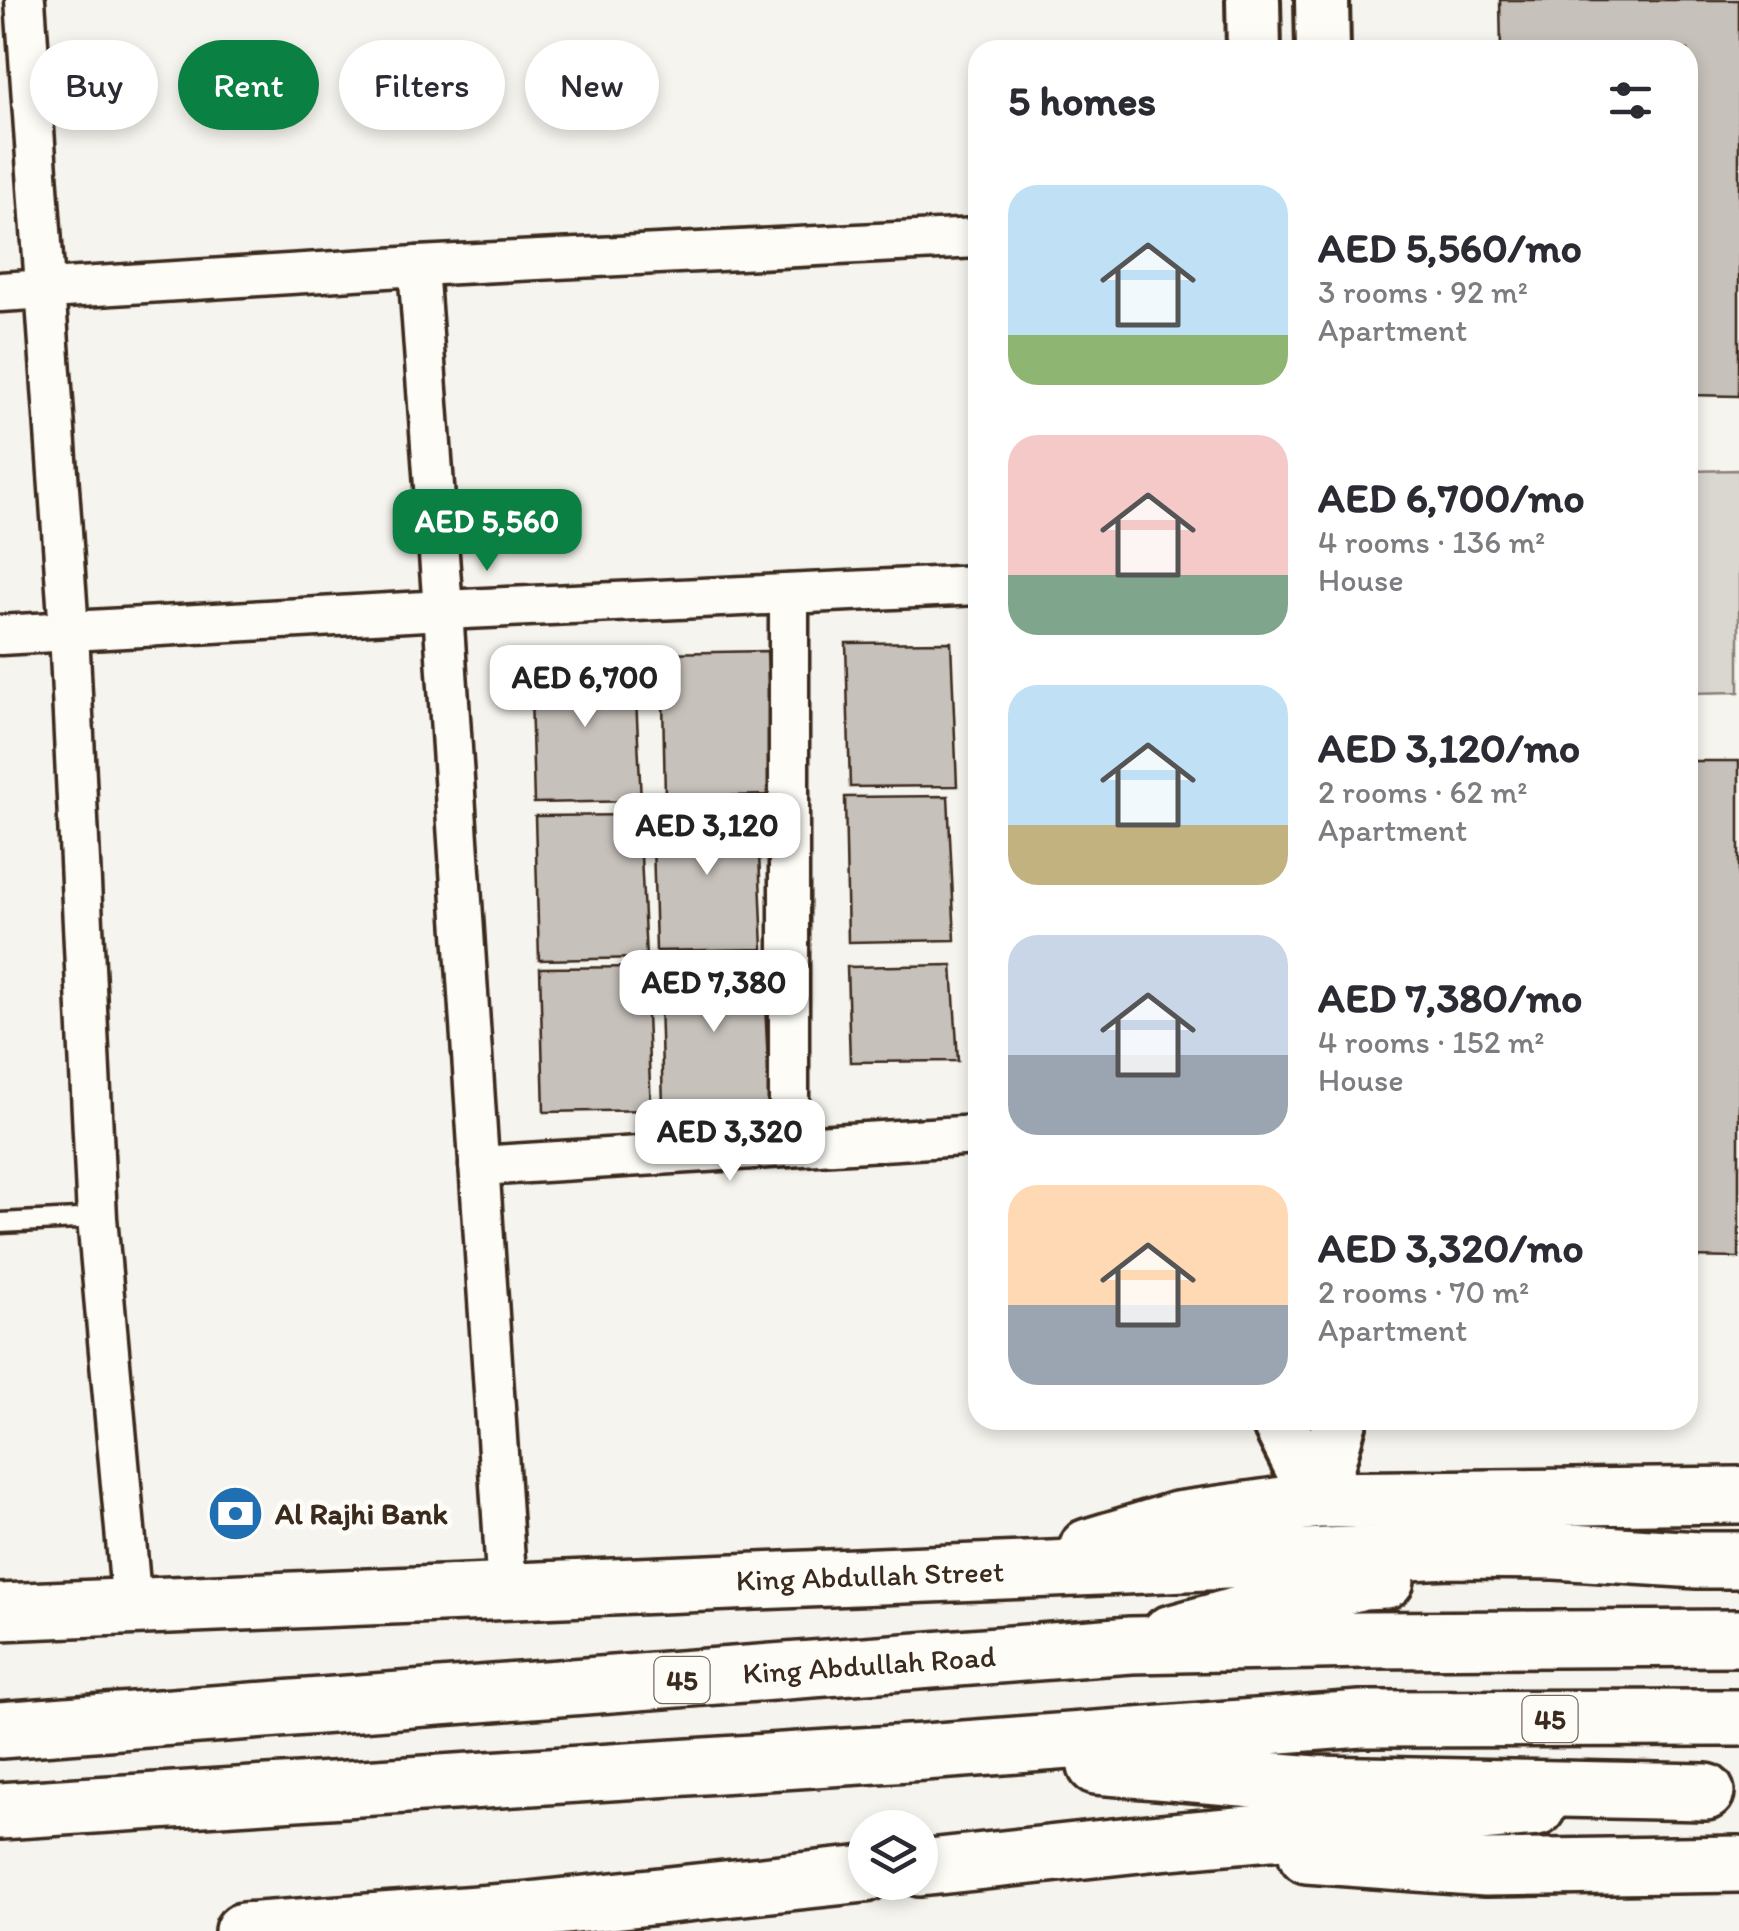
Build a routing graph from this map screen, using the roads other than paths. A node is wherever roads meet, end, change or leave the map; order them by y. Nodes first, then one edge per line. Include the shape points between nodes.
1 (25, 0) edge
2 (1253, 0) edge
3 (1322, 0) edge
4 (1254, 40) edge
5 (1324, 40) edge
6 (968, 238) edge
7 (418, 266) junction
8 (45, 290) junction
9 (0, 292) edge
10 (968, 585) edge
11 (788, 594) junction
12 (443, 610) junction
13 (69, 631) junction
14 (0, 635) edge
15 (968, 1136) edge
16 (789, 1147) junction
17 (479, 1166) junction
18 (97, 1218) junction
19 (0, 1222) edge
20 (1283, 1430) edge
21 (1337, 1430) edge
22 (1739, 1494) edge
23 (1318, 1500) junction
24 (1719, 1560) edge
25 (1014, 1570) junction
26 (507, 1592) junction
27 (132, 1607) junction
28 (0, 1612) edge
29 (1739, 1638) edge
30 (1131, 1645) junction
31 (1739, 1718) edge
32 (0, 1730) edge
33 (924, 1752) junction
34 (1722, 1792) edge
35 (144, 1802) junction
36 (0, 1811) edge
37 (1149, 1843) junction
38 (0, 1847) edge
39 (1739, 1864) edge
40 (938, 1866) edge
41 (848, 1876) edge
42 (242, 1931) edge

1 - 8 street
2 - 4 main road
3 - 5 main road
6 - 7 street
7 - 8 street
7 - 12 street
8 - 9 street
8 - 13 street
10 - 11 street
11 - 12 street
11 - 16 street
12 - 13 street
12 - 17 street
13 - 14 street
13 - 18 street
15 - 16 street
16 - 17 street
17 - 26 street
18 - 19 lane
18 - 27 street
20 - 23 main road
21 - 23 main road
22 - 23 main road
23 - 25 main road via 1177,1520
24 - 25 main road, King Abdullah Street via 1449,1550
24 - 30 main road via 1363,1582
25 - 26 main road, King Abdullah Street
26 - 27 main road, King Abdullah Street
27 - 28 main road, King Abdullah Street
29 - 30 main road, King Abdullah Road / 45
30 - 32 main road, King Abdullah Road / 45
31 - 33 main road, 45 via 1360,1720
33 - 34 main road via 1315,1784
33 - 35 main road, 45
34 - 37 main road
35 - 36 main road, 45
35 - 38 main road
37 - 39 main road via 1486,1868
37 - 40 main road
41 - 42 main road via 519,1912

